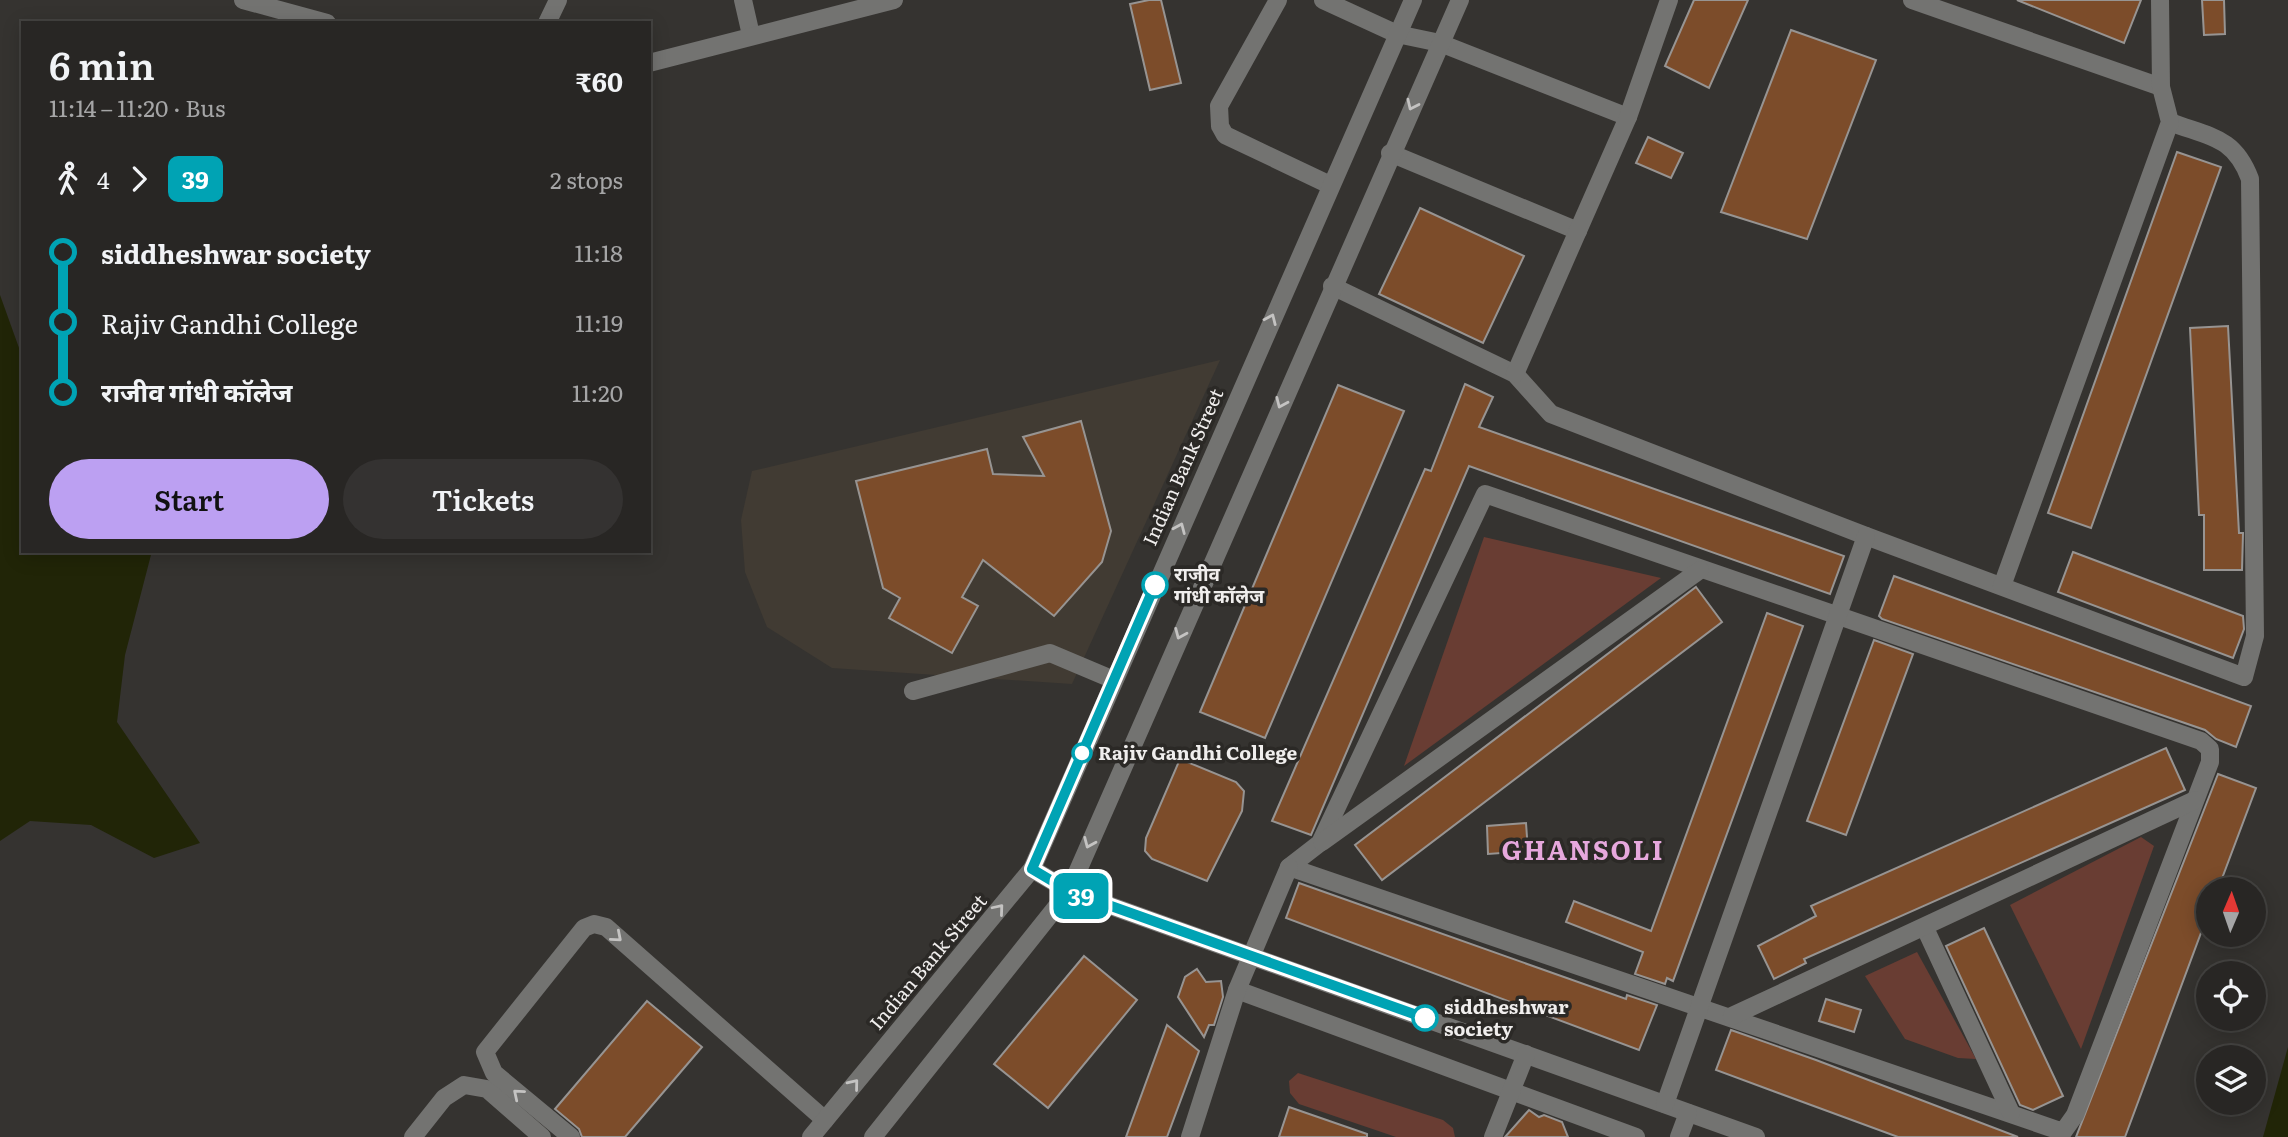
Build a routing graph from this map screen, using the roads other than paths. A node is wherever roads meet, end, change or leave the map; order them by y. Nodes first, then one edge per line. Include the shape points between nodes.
1 (243, 0) edge
2 (558, 0) edge
3 (743, 0) edge
4 (894, 0) edge
5 (1278, 0) edge
6 (1324, 0) edge
7 (1413, 0) edge
8 (1460, 0) edge
9 (1669, 0) edge
10 (1912, 0) edge
11 (2160, 0) edge
12 (320, 21) edge
13 (548, 21) edge
14 (1397, 34) junction
15 (751, 35) junction
16 (1440, 43) junction
17 (651, 62) edge
18 (2161, 87) junction
19 (1628, 117) junction
20 (2169, 122) junction
21 (1390, 153) junction
22 (1330, 185) junction
23 (1578, 231) junction
24 (1332, 286) junction
25 (1515, 374) junction
26 (1866, 536) junction
27 (1700, 570) junction
28 (2002, 586) junction
29 (1838, 616) junction
30 (1114, 680) junction
31 (913, 691) dead end
32 (2195, 800) junction
33 (1320, 843) junction
34 (1289, 867) junction
35 (1032, 869) junction
36 (1069, 891) junction
37 (1925, 928) junction
38 (1251, 957) junction
39 (1237, 990) junction
40 (1699, 1007) junction
41 (1732, 1016) junction
42 (1526, 1054) junction
43 (1510, 1090) junction
44 (1665, 1104) junction
45 (1688, 1113) junction
46 (2011, 1113) junction
47 (825, 1120) junction
48 (2069, 1134) edge
49 (413, 1137) edge
50 (542, 1137) edge
51 (571, 1137) edge
52 (811, 1137) edge
53 (873, 1137) edge
54 (1191, 1137) edge
55 (1493, 1137) edge
56 (1636, 1137) edge
57 (1679, 1137) edge
58 (1756, 1137) edge

1 - 12 street
2 - 13 street
3 - 15 street
4 - 15 street
5 - 22 street via 1219,106 1220,126 1225,135
6 - 14 street
7 - 14 street, Indian Bank Street
8 - 16 street
9 - 19 street
10 - 18 street
11 - 18 street
14 - 16 street
14 - 22 street, Indian Bank Street
15 - 17 street
16 - 19 street
16 -> 21 street
18 - 20 street
19 - 23 street
20 - 28 street
20 - 28 street via 2230,145 2243,160 2250,179 2255,636 2244,677
21 - 23 street
21 - 24 street
30 -> 22 street, Indian Bank Street
23 - 25 street
24 - 25 street
24 -> 36 street
25 - 26 street via 1551,414
26 - 28 street
26 - 29 street
27 - 29 street
27 - 33 street
27 - 33 street via 1485,494
29 - 32 street via 2201,741 2210,749 2210,762
29 - 40 street
30 - 31 street via 1050,653
30 - 35 street, Indian Bank Street
32 - 37 street
32 - 48 street
33 - 34 street
34 - 38 street
34 - 40 street
35 - 36 street
47 -> 35 street, Indian Bank Street
36 - 38 street
36 - 53 street
37 - 41 street
37 - 46 street
38 - 39 street
38 - 42 street
39 - 43 street
39 - 54 street
40 - 41 street
40 - 44 street
41 - 46 street
42 - 43 street
42 - 44 street
43 - 55 street
43 - 56 street
44 - 45 street
45 - 57 street
45 - 58 street
46 - 48 street
51 -> 47 street via 494,1073 485,1052 584,928 594,924 606,927
47 - 52 street, Indian Bank Street
49 - 50 street via 444,1098 464,1085 487,1089

